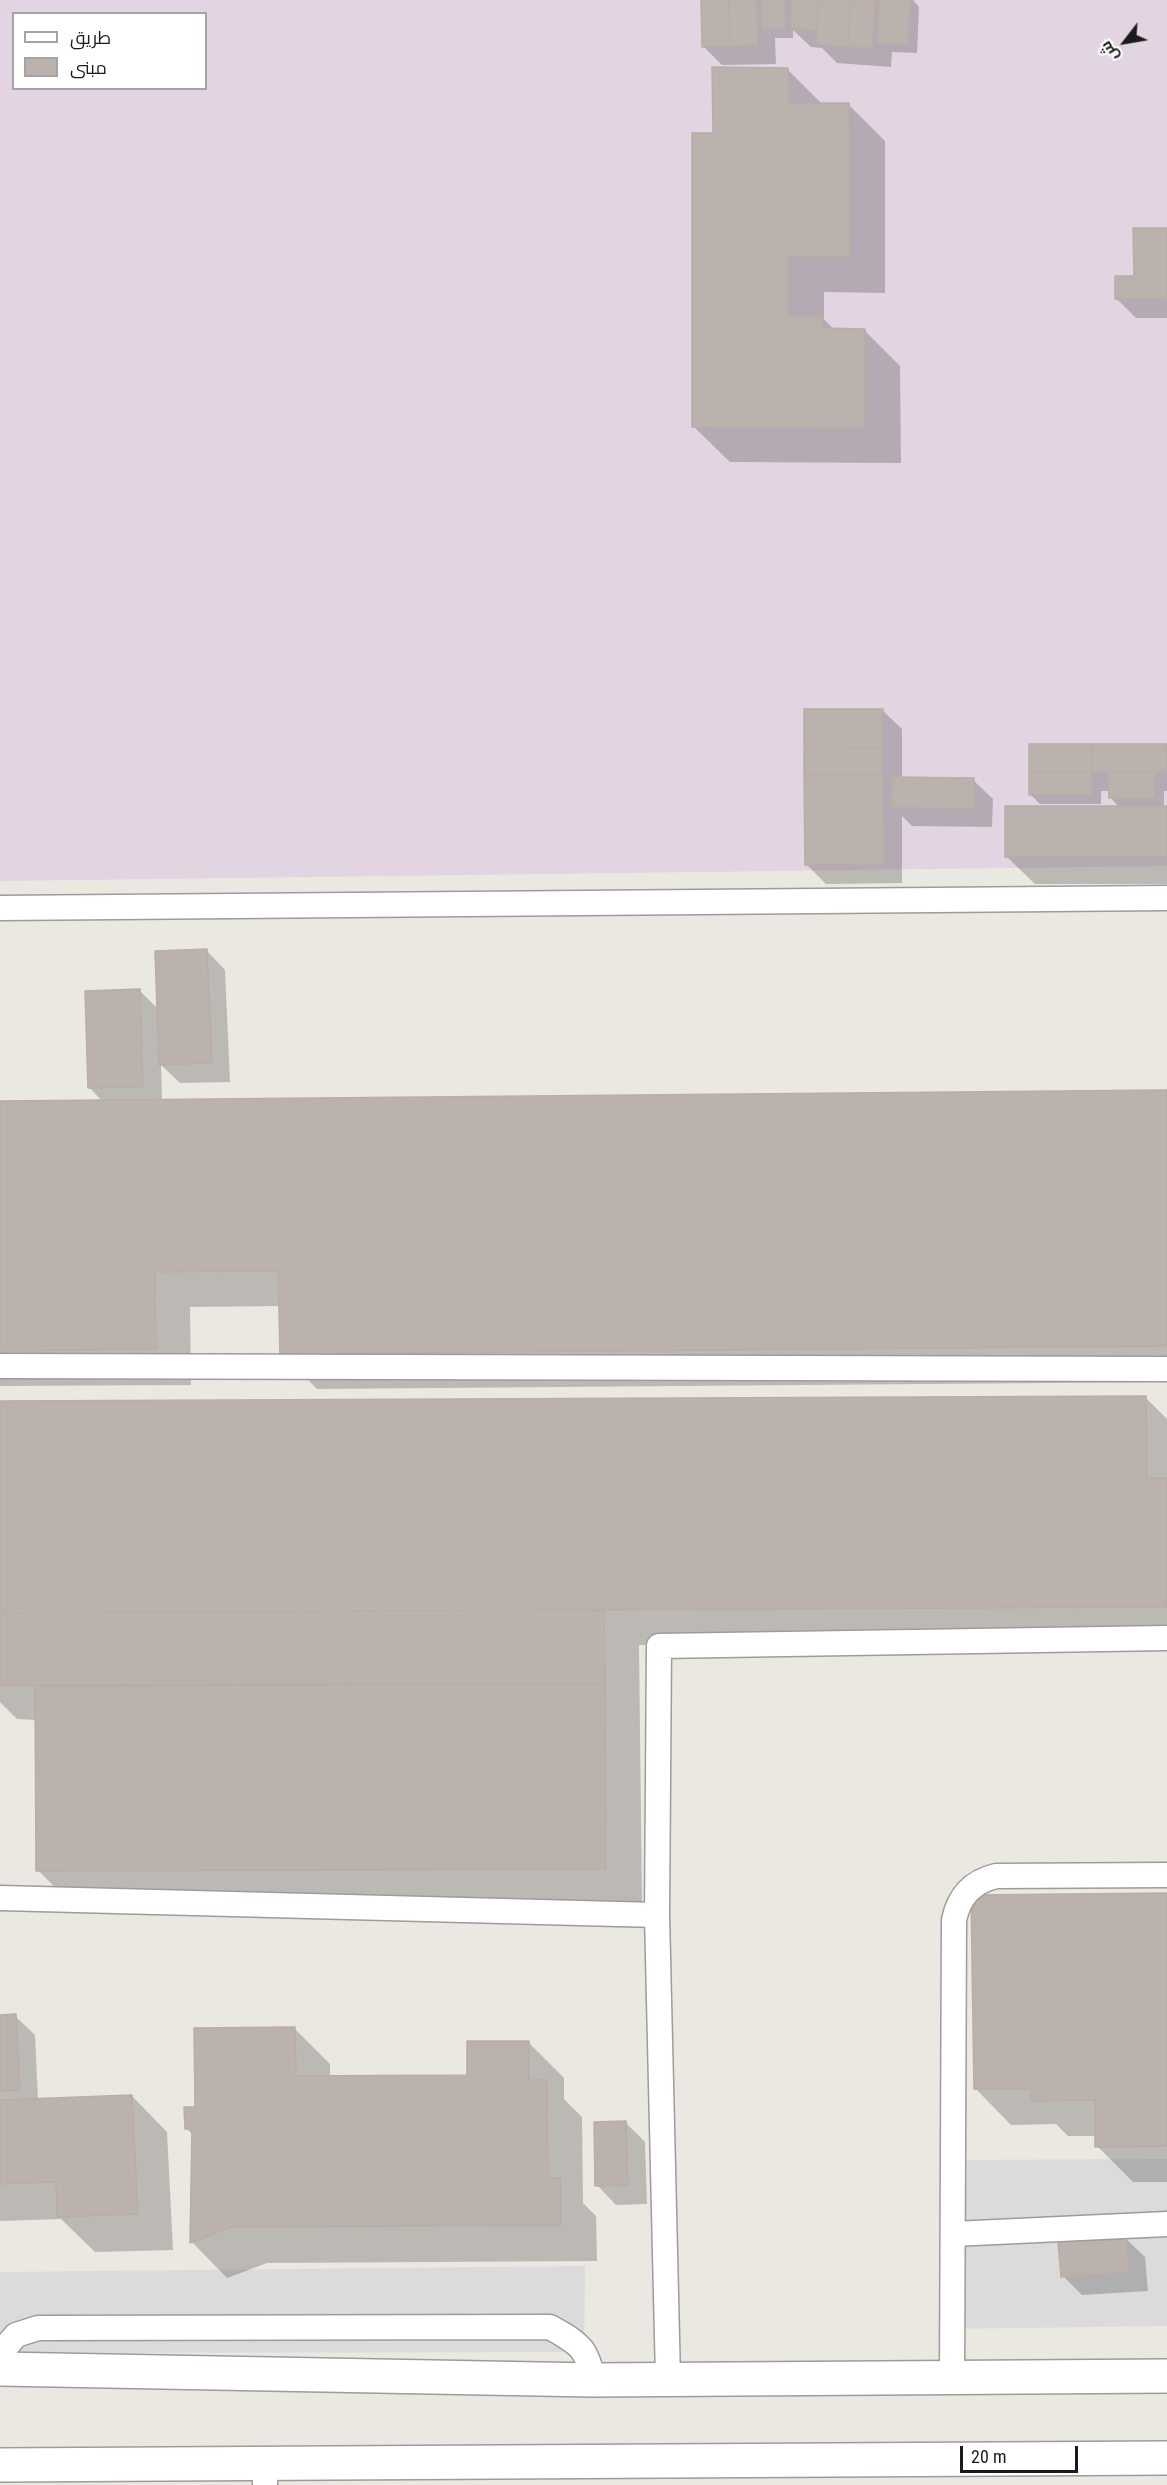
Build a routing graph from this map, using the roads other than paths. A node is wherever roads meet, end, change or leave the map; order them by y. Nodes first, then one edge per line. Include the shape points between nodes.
1 (1167, 898) edge
2 (0, 908) edge
3 (0, 1366) edge
4 (1167, 1369) edge
5 (1167, 1638) edge
6 (1167, 1875) edge
7 (0, 1898) edge
8 (657, 1915) junction
9 (1167, 2224) edge
10 (953, 2234) junction
11 (0, 2354) edge
12 (0, 2369) edge
13 (1167, 2376) edge
14 (952, 2377) junction
15 (668, 2379) junction
16 (593, 2380) junction
17 (1167, 2458) edge
18 (0, 2465) edge
19 (265, 2474) edge

1 - 2 lane
3 - 4 lane
5 - 8 lane via 659,1646
6 - 10 lane via 996,1876 983,1879 963,1896 954,1920
7 - 8 lane
8 - 15 lane
9 - 10 lane
10 - 14 lane
11 - 16 lane via 16,2335 38,2328 550,2327 577,2342 589,2357
12 - 16 street
13 - 14 street
14 - 15 street
15 - 16 street
17 - 19 street
18 - 19 street

